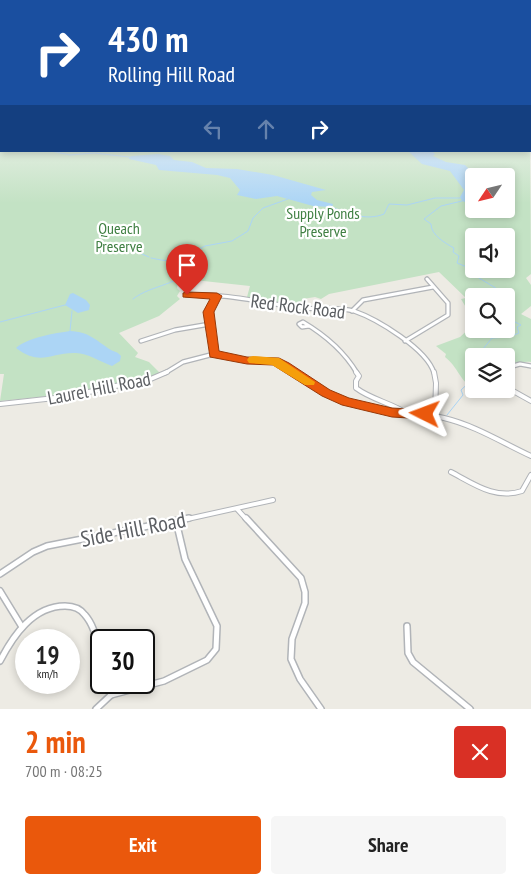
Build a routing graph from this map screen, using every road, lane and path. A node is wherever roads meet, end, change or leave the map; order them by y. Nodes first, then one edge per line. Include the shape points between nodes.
1 (427, 279) dead end
2 (433, 286) junction
3 (187, 295) dead end
4 (217, 296) junction
5 (352, 311) junction
6 (210, 324) junction
7 (309, 326) dead end
8 (142, 341) dead end
9 (405, 341) junction
10 (214, 354) junction
11 (515, 365) edge
12 (531, 366) edge
13 (515, 392) edge
14 (531, 401) edge
15 (0, 404) edge
16 (408, 414) junction
17 (435, 416) junction
18 (531, 456) edge
19 (451, 472) dead end
20 (531, 475) edge
21 (273, 500) dead end
22 (237, 509) junction
23 (176, 521) junction
24 (0, 574) edge
25 (0, 590) edge
26 (407, 626) dead end
27 (22, 627) junction
28 (90, 629) edge
29 (0, 661) edge
30 (111, 695) joint
31 (96, 709) edge
32 (321, 709) edge
33 (470, 709) edge

1 - 2 street
2 - 5 street via 363,300
2 - 9 street via 448,303 448,315
3 - 4 street, Red Rock Road
4 - 5 street, Red Rock Road
4 - 6 street via 208,312
5 - 9 street, Red Rock Road
6 - 8 street via 167,331
6 - 10 street
7 - 16 street via 353,365 359,376 356,388 362,394 398,406
9 - 17 street, Red Rock Road via 430,362 437,379
10 - 15 street, Laurel Hill Road via 190,359 146,381 73,396
10 - 16 street, Laurel Hill Road via 275,361 335,398
11 - 12 street
13 - 14 street
16 - 17 street, Laurel Hill Road
17 - 18 street, Laurel Hill Road via 481,432
19 - 20 street via 487,491 506,496 522,491
21 - 22 street, Side Hill Road
22 - 23 street, Side Hill Road
22 - 32 street via 301,578 306,590 306,607 291,642 290,657 293,668
23 - 24 street, Side Hill Road via 47,546
23 - 30 street via 185,559 217,626 216,648 207,660 164,681
25 - 27 street
26 - 33 street via 408,653 413,662
27 - 28 street via 31,618 62,605 83,612
27 - 29 street
30 - 31 street

